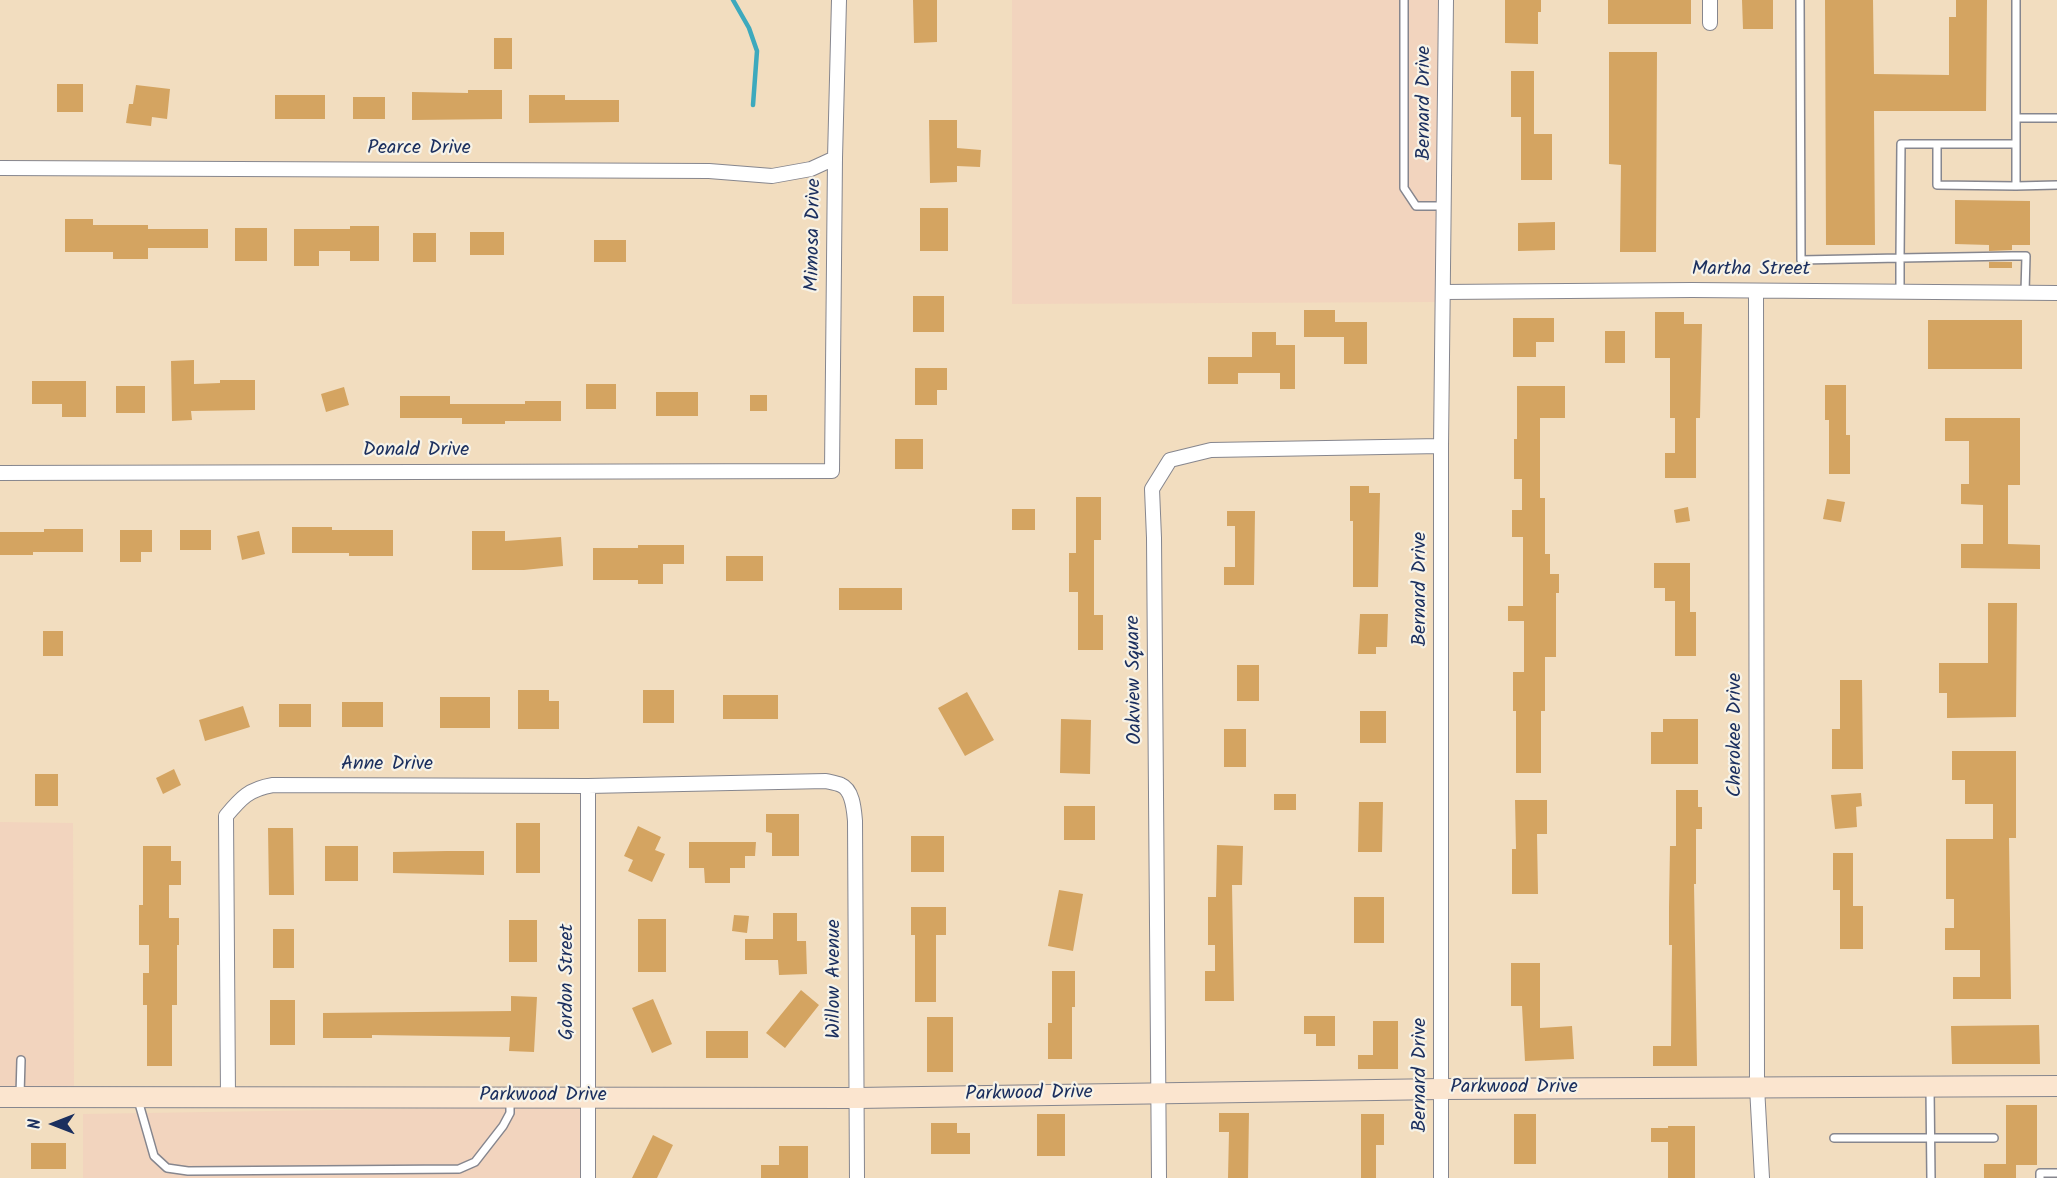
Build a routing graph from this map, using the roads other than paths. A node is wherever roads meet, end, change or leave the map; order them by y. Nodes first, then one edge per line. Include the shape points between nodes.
1 (839, 0) edge
2 (1404, 0) edge
3 (1446, 0) edge
4 (1710, 0) edge
5 (1800, 0) edge
6 (2016, 0) edge
7 (1710, 23) dead end
8 (2016, 118) junction
9 (2057, 118) edge
10 (1937, 144) junction
11 (2016, 144) junction
12 (835, 158) junction
13 (0, 168) edge
14 (2057, 185) edge
15 (2016, 186) junction
16 (1444, 206) junction
17 (1900, 258) junction
18 (1756, 291) junction
19 (1444, 292) junction
20 (1900, 292) junction
21 (2025, 293) junction
22 (2057, 293) edge
23 (1441, 446) junction
24 (832, 471) joint
25 (0, 473) edge
26 (841, 784) joint
27 (588, 786) junction
28 (21, 1060) dead end
29 (1930, 1086) junction
30 (2057, 1086) edge
31 (1757, 1087) junction
32 (1441, 1089) junction
33 (1159, 1092) junction
34 (0, 1097) edge
35 (20, 1097) junction
36 (137, 1097) junction
37 (228, 1097) junction
38 (510, 1097) junction
39 (588, 1097) junction
40 (857, 1098) junction
41 (1834, 1138) dead end
42 (1929, 1138) junction
43 (1994, 1138) dead end
44 (2057, 1173) edge
45 (588, 1178) edge
46 (857, 1178) edge
47 (1159, 1178) edge
48 (1441, 1178) edge
49 (1762, 1178) edge
50 (1931, 1178) edge
51 (2040, 1178) edge

1 - 12 street, Mimosa Drive
2 - 16 lane via 1404,188 1416,206
3 - 16 street, Bernard Drive
4 - 7 street
5 - 17 lane via 1801,260
6 - 8 lane
8 - 9 lane
8 - 11 lane
10 - 11 lane
10 - 15 lane via 1937,185
10 - 17 lane via 1901,144
11 - 15 lane
12 - 13 street, Pearce Drive via 811,169 772,176 697,171
12 - 24 street, Mimosa Drive
14 - 15 lane
16 - 19 street, Bernard Drive
17 - 20 lane
17 - 21 lane via 2026,256
18 - 19 street, Martha Street
18 - 20 street, Martha Street
18 - 31 street, Cherokee Drive
19 - 23 street, Bernard Drive
20 - 21 street, Martha Street
21 - 22 street, Martha Street
23 - 32 street, Bernard Drive
23 - 33 street, Oakview Square via 1211,450 1170,460 1152,489
24 - 25 street, Donald Drive
26 - 27 street, Anne Drive via 826,781
26 - 40 street, Willow Avenue via 853,804 855,821
27 - 37 street, Anne Drive via 273,785 256,788 239,800 225,816 224,840
27 - 39 street, Gordon Street
28 - 35 lane
29 - 30 street, Parkwood Drive
29 - 31 street, Parkwood Drive
29 - 42 lane
31 - 32 street, Parkwood Drive
31 - 49 street, Cherokee Drive
32 - 33 street, Parkwood Drive
32 - 48 street, Bernard Drive
33 - 40 street, Parkwood Drive
33 - 47 street, Oakview Square
34 - 35 street, Parkwood Drive
35 - 36 street, Parkwood Drive
36 - 37 street, Parkwood Drive
36 - 38 lane via 154,1156 167,1168 188,1171 459,1169 475,1162 503,1126 510,1113
37 - 38 street, Parkwood Drive
38 - 39 street, Parkwood Drive
39 - 40 street, Parkwood Drive
39 - 45 street, Gordon Street
40 - 46 street, Willow Avenue
41 - 42 lane
42 - 43 lane
42 - 50 lane
44 - 51 lane via 2040,1173

